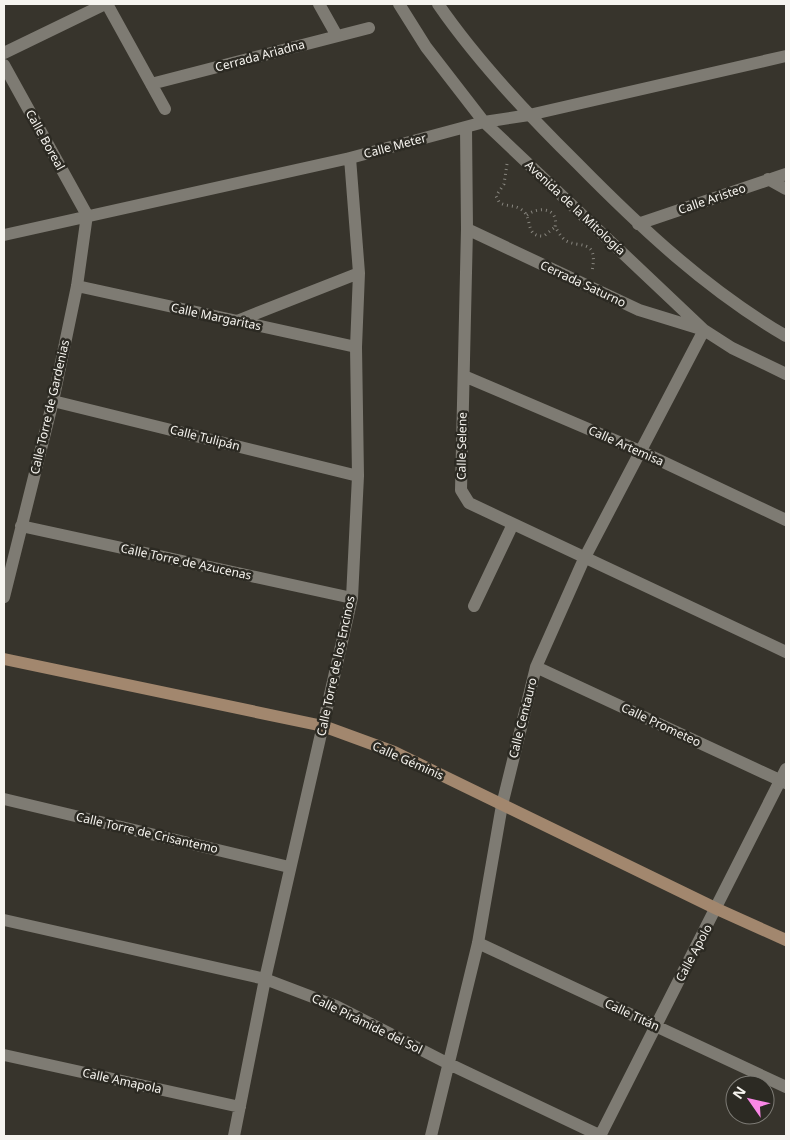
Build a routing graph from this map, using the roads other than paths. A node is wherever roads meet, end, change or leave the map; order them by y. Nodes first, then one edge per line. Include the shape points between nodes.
1 (106, 4) edge
2 (319, 4) edge
3 (399, 4) edge
4 (438, 4) edge
5 (369, 28) dead end
6 (337, 36) junction
7 (4, 53) edge
8 (786, 56) edge
9 (4, 65) edge
10 (152, 84) junction
11 (165, 109) dead end
12 (528, 115) junction
13 (484, 122) junction
14 (466, 127) junction
15 (350, 158) junction
16 (786, 174) edge
17 (768, 179) junction
18 (786, 189) edge
19 (87, 216) junction
20 (638, 224) junction
21 (467, 229) junction
22 (4, 235) edge
23 (359, 273) junction
24 (77, 286) junction
25 (237, 321) junction
26 (704, 330) junction
27 (786, 336) edge
28 (356, 347) junction
29 (786, 374) edge
30 (464, 376) junction
31 (52, 401) junction
32 (640, 451) junction
33 (358, 476) junction
34 (786, 520) edge
35 (513, 524) junction
36 (21, 526) junction
37 (584, 559) junction
38 (4, 597) edge
39 (352, 598) junction
40 (474, 606) dead end
41 (786, 652) edge
42 (4, 659) edge
43 (536, 668) junction
44 (323, 726) junction
45 (784, 778) edge
46 (4, 799) edge
47 (502, 805) junction
48 (289, 868) junction
49 (717, 909) junction
50 (4, 920) edge
51 (786, 940) edge
52 (478, 943) junction
53 (265, 979) junction
54 (655, 1025) junction
55 (4, 1054) edge
56 (447, 1063) junction
57 (786, 1087) edge
58 (240, 1107) junction
59 (234, 1136) edge
60 (431, 1136) edge
61 (600, 1136) edge

1 - 7 street
1 - 10 street
2 - 6 street
3 - 13 street, Avenida de la Mitología via 426,47
4 - 12 street
5 - 6 street, Cerrada Ariadna
6 - 10 street, Cerrada Ariadna
8 - 12 street, Calle Meter
9 - 19 street, Calle Boreal
10 - 11 street
12 - 13 street, Calle Meter
12 - 20 street
13 - 14 street, Calle Meter
13 - 26 street, Avenida de la Mitología
14 - 15 street, Calle Meter
14 - 21 street, Calle Selene
15 - 19 street, Calle Meter
15 - 23 street, Calle Torre de los Encinos
16 - 17 street, Calle Aristeo
17 - 18 street
17 - 20 street, Calle Aristeo
19 - 22 street, Calle Meter
19 - 24 street, Calle Torre de Gardenias
20 - 27 street via 703,279
21 - 26 street, Cerrada Saturno via 639,310
21 - 30 street, Calle Selene
23 - 25 street
23 - 28 street, Calle Torre de los Encinos
24 - 25 street, Calle Margaritas
24 - 31 street, Calle Torre de Gardenias
25 - 28 street, Calle Margaritas
26 - 29 street, Avenida de la Mitología via 732,348
26 - 32 street, Calle Centauro
28 - 33 street, Calle Torre de los Encinos
30 - 32 street, Calle Artemisa
30 - 35 street, Calle Selene via 463,497
31 - 33 street, Calle Tulipán
31 - 36 street, Calle Torre de Gardenias
32 - 34 street, Calle Artemisa
32 - 37 street, Calle Centauro
33 - 39 street, Calle Torre de los Encinos
35 - 37 street, Calle Selene
35 - 40 street
36 - 38 street, Calle Torre de Gardenias
36 - 39 street, Calle Torre de Azucenas
37 - 41 street, Calle Selene
37 - 43 street, Calle Centauro
39 - 44 street, Calle Torre de los Encinos
42 - 44 street, Calle Géminis
43 - 45 street, Calle Prometeo
43 - 47 street, Calle Centauro
44 - 47 street, Calle Géminis via 394,752
44 - 48 street, Calle Torre de los Encinos
45 - 49 street, Calle Apolo
46 - 48 street, Calle Torre de Crisantemo
47 - 49 street, Calle Géminis
47 - 52 street, Calle Centauro
48 - 53 street, Calle Torre de los Encinos
49 - 51 street, Calle Géminis
49 - 54 street, Calle Apolo
50 - 53 street, Calle Pirámide del Sol
52 - 54 street, Calle Titán
52 - 56 street, Calle Centauro
53 - 56 street, Calle Pirámide del Sol via 336,1006
53 - 58 street, Calle Torre de los Encinos
54 - 57 street, Calle Titán
54 - 61 street, Calle Apolo
55 - 58 street, Calle Amapola
56 - 60 street, Calle Centauro
56 - 61 street, Calle Pirámide del Sol
58 - 59 street, Calle Torre de los Encinos

